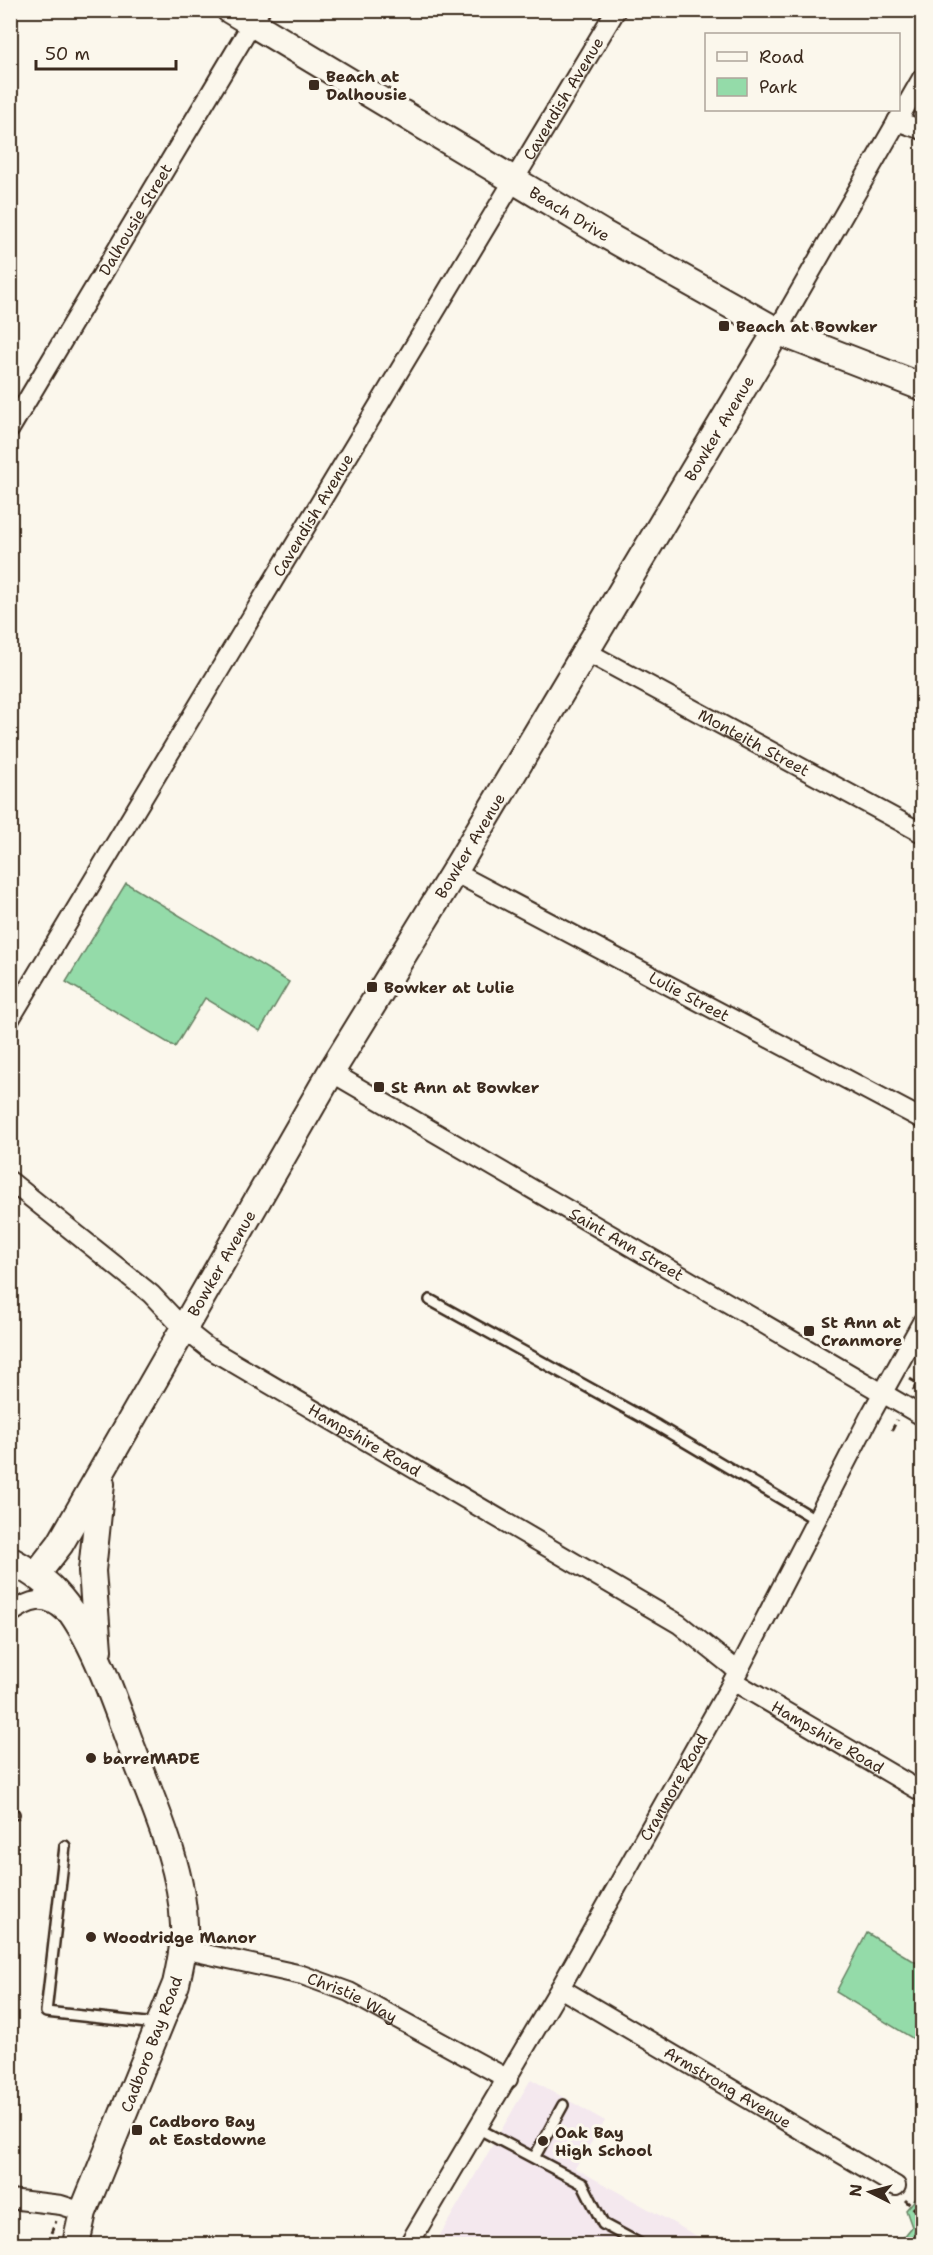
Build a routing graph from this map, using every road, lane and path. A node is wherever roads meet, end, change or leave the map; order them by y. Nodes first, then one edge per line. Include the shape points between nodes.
1 (230, 10) edge
2 (616, 10) edge
3 (256, 17) edge
4 (922, 78) edge
5 (897, 121) junction
6 (922, 130) edge
7 (513, 181) junction
8 (777, 331) junction
9 (922, 387) edge
10 (10, 429) edge
11 (585, 651) junction
12 (922, 833) edge
13 (454, 872) junction
14 (10, 1019) edge
15 (331, 1072) junction
16 (922, 1119) edge
17 (10, 1181) edge
18 (430, 1300) dead end
19 (922, 1322) edge
20 (184, 1329) junction
21 (884, 1392) junction
22 (922, 1416) edge
23 (103, 1470) junction
24 (817, 1520) junction
25 (10, 1560) edge
26 (36, 1575) junction
27 (10, 1608) edge
28 (10, 1614) edge
29 (77, 1625) junction
30 (101, 1665) junction
31 (735, 1676) junction
32 (922, 1792) edge
33 (65, 1846) dead end
34 (183, 1949) junction
35 (560, 1988) junction
36 (162, 2025) junction
37 (508, 2079) junction
38 (563, 2105) dead end
39 (479, 2129) junction
40 (534, 2158) junction
41 (896, 2186) joint
42 (10, 2199) edge
43 (82, 2212) junction
44 (922, 2214) edge
45 (76, 2244) edge
46 (409, 2244) edge
47 (640, 2244) edge
48 (912, 2244) edge

1 - 3 main road, Beach Drive
2 - 7 street, Cavendish Avenue
3 - 7 main road, Beach Drive
3 - 10 street, Dalhousie Street
4 - 5 street, Bowker Avenue
5 - 6 street
5 - 8 street, Bowker Avenue
7 - 8 main road, Beach Drive
7 - 14 street, Cavendish Avenue
8 - 9 main road, Beach Drive
8 - 11 main road, Bowker Avenue
11 - 12 street, Monteith Street
11 - 13 main road, Bowker Avenue
13 - 15 main road, Bowker Avenue
13 - 16 street, Lulie Street
15 - 20 main road, Bowker Avenue
15 - 21 street, Saint Ann Street
17 - 20 street, Hampshire Road via 151,1294
18 - 24 lane via 658,1426
19 - 21 street, Cranmore Road
20 - 23 main road, Bowker Avenue
20 - 31 street, Hampshire Road via 208,1348 310,1409 679,1624
21 - 22 street, Saint Ann Street
21 - 24 street, Cranmore Road
23 - 26 main road, Bowker Avenue via 55,1551
23 - 30 main road via 92,1571
24 - 31 street, Cranmore Road
25 - 26 main road, Cadboro Bay Road
26 - 27 street, Bowker Avenue
26 - 29 main road, Cadboro Bay Road via 55,1592
28 - 29 street via 35,1600 49,1600
29 - 30 main road, Cadboro Bay Road
30 - 34 main road, Cadboro Bay Road via 166,1839 181,1903
31 - 32 street, Hampshire Road
31 - 35 street, Cranmore Road
33 - 36 lane via 46,2012
34 - 36 main road, Cadboro Bay Road
34 - 37 street, Christie Way via 302,1976 349,1992
35 - 37 street, Cranmore Road
35 - 41 street, Armstrong Avenue
36 - 43 main road, Cadboro Bay Road
37 - 39 street, Cranmore Road
38 - 40 lane
39 - 40 lane
39 - 46 street, Cranmore Road
40 - 47 lane via 584,2184 603,2224
41 - 44 path via 909,2206
42 - 43 street via 61,2205
43 - 45 main road, Cadboro Bay Road
44 - 48 path

